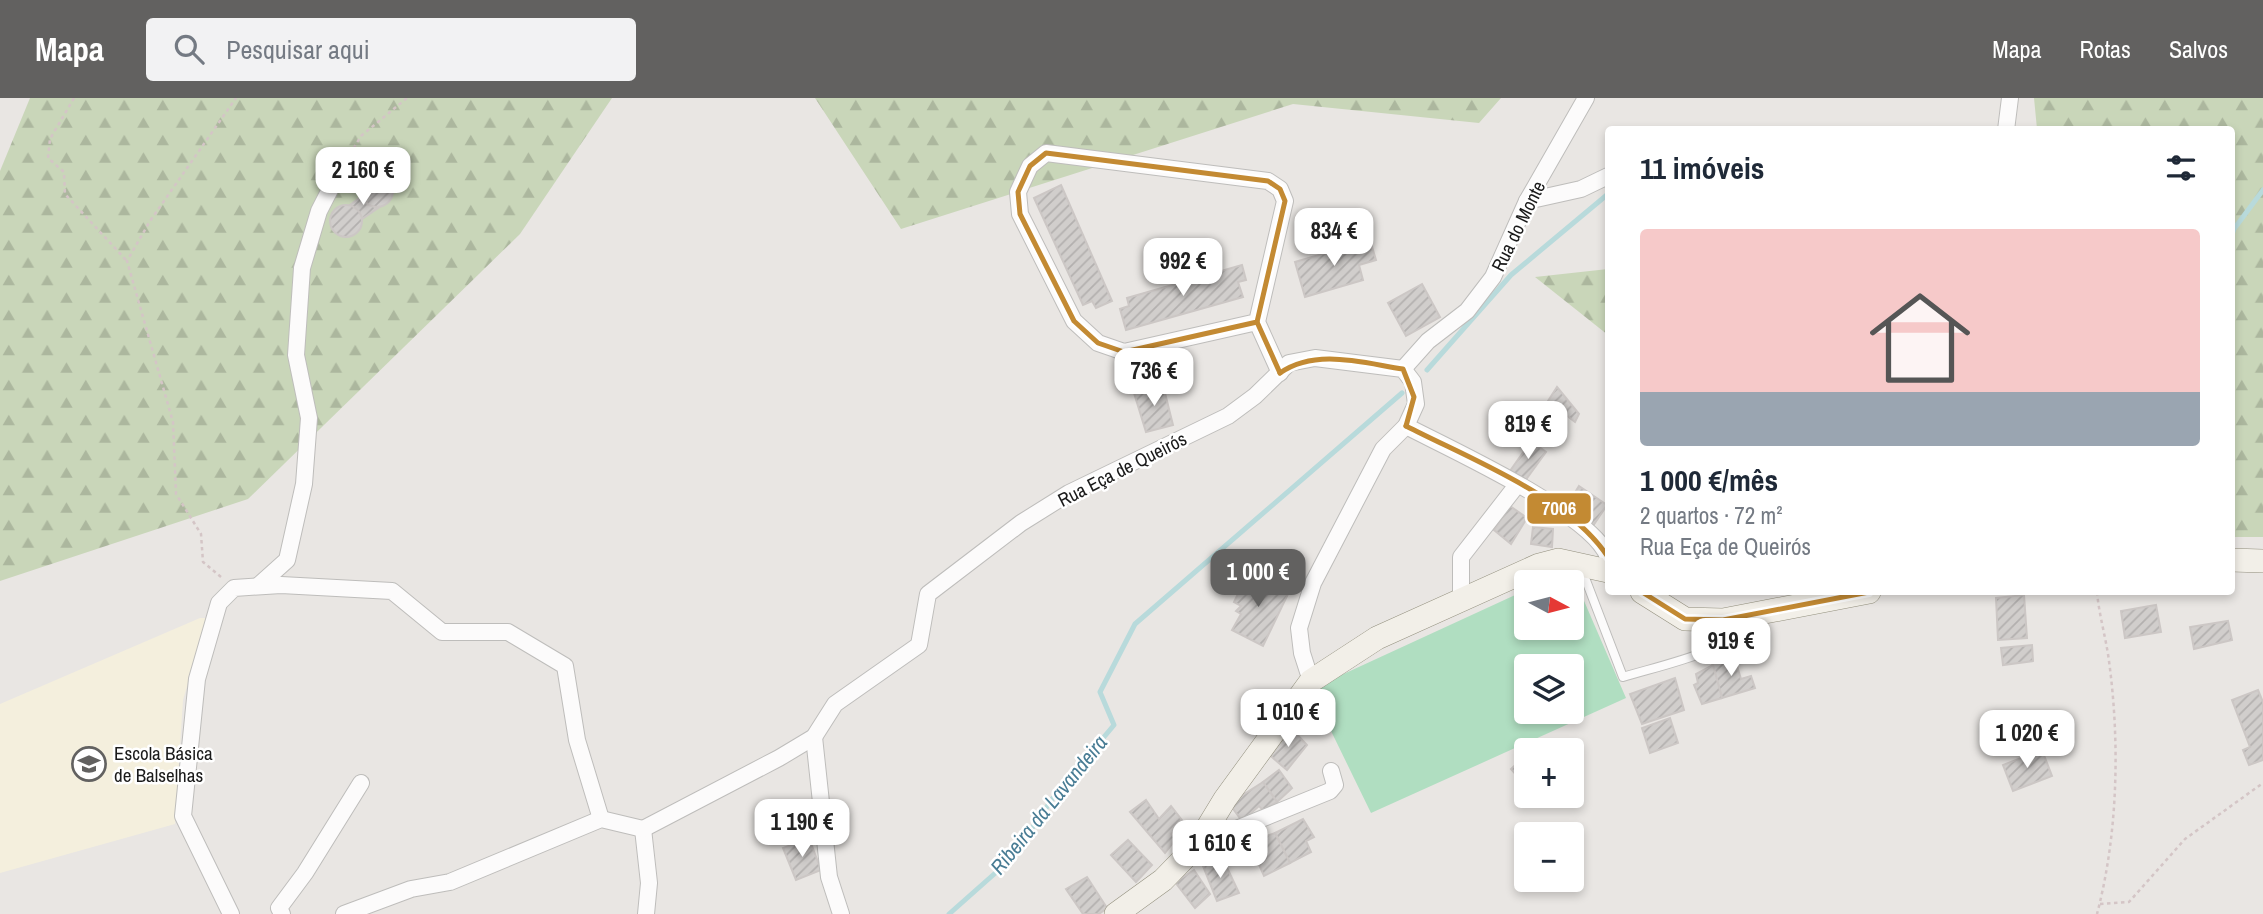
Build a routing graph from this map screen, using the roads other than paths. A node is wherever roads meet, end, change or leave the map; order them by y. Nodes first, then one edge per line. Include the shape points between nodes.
1 (1586, 98) edge
2 (2010, 98) edge
3 (2006, 126) edge
4 (341, 168) road end
5 (1605, 177) edge
6 (1527, 201) junction
7 (1257, 322) junction
8 (1403, 369) junction
9 (1280, 373) junction
10 (1406, 426) junction
11 (1517, 485) junction
12 (1605, 547) edge
13 (2235, 560) edge
14 (2263, 561) edge
15 (1579, 564) junction
16 (1605, 570) edge
17 (258, 586) junction
18 (1647, 595) edge
19 (1853, 595) edge
20 (1461, 598) junction
21 (1763, 612) junction
22 (1311, 681) junction
23 (814, 737) junction
24 (1331, 771) dead end
25 (361, 783) dead end
26 (601, 819) junction
27 (643, 829) junction
28 (1197, 845) junction
29 (231, 914) edge
30 (282, 914) edge
31 (344, 914) edge
32 (646, 914) edge
33 (841, 914) edge
34 (1116, 914) edge

1 - 6 street, Rua do Monte
2 - 3 street
4 - 17 street via 319,211 302,268 296,355 309,418 304,484 288,560
5 - 6 street via 1581,189
6 - 8 street, Rua do Monte via 1493,277 1467,311 1428,341
7 - 7 street via 1285,201 1280,189 1268,181 1046,153 1030,166 1018,192 1020,214 1074,321 1098,343 1124,352
7 - 9 street
8 - 9 street, Rua Eça de Queirós via 1315,358 1289,363
8 - 10 street via 1413,382 1416,404
9 - 23 street, Rua Eça de Queirós via 1228,416 1069,493 943,582 928,594 919,645 835,704
10 - 11 street
10 - 22 street via 1383,449 1313,583 1299,628
11 - 12 street via 1556,508
11 - 20 street via 1461,556
13 - 14 street
15 - 16 street
15 - 20 street via 1558,560 1539,565
15 - 21 lane via 1623,677 1705,651 1748,629
17 - 26 street via 391,591 442,632 508,632 565,666 577,740
17 - 29 street via 234,588 219,603 197,679 183,816
18 - 21 street via 1685,619 1723,620
19 - 21 street
20 - 22 street via 1377,638
22 - 28 street
23 - 27 street, Rua Eça de Queirós
23 - 33 street via 829,877
24 - 28 street via 1335,785 1330,790
25 - 30 street via 279,908
26 - 27 street
26 - 31 street via 450,882 411,889
27 - 32 street via 649,883
28 - 34 street via 1163,880

